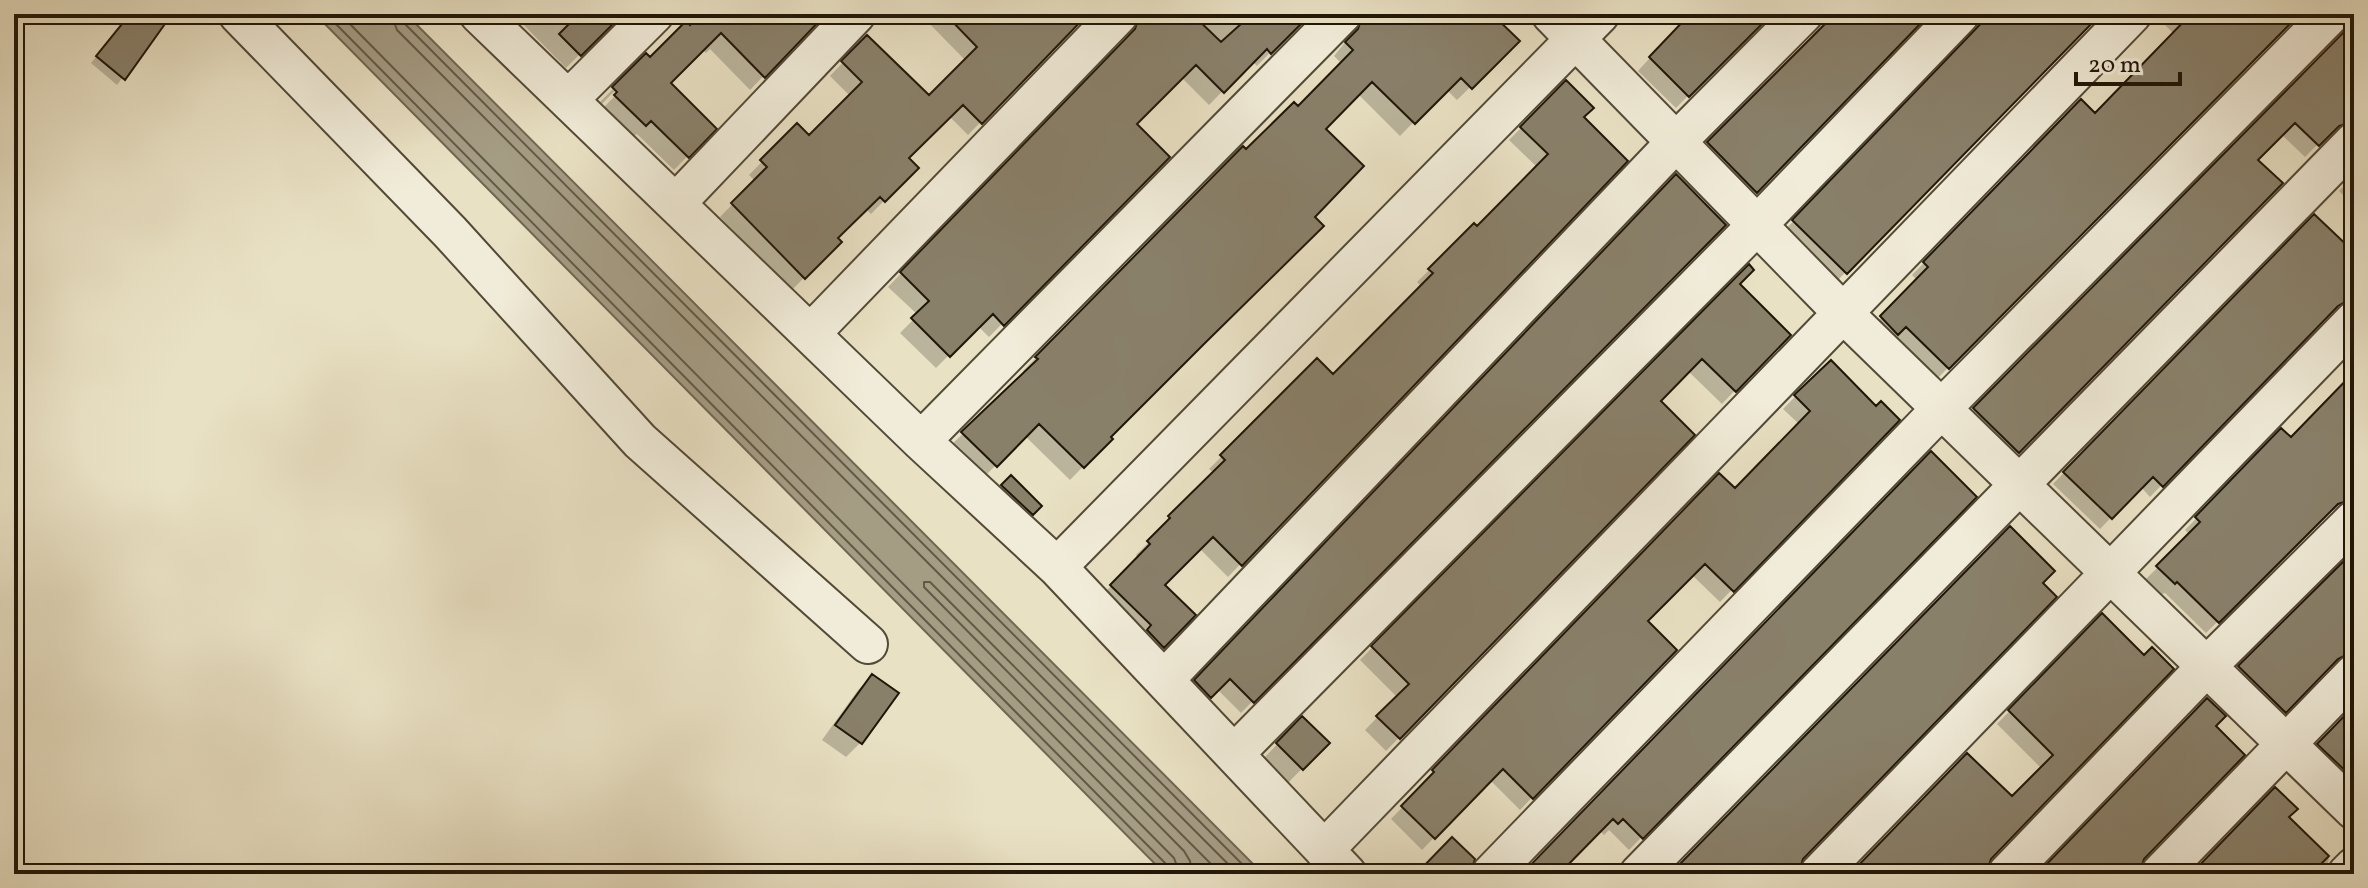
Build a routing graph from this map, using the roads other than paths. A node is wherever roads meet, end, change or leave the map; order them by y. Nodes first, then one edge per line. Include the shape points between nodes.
1 (238, 14) edge
2 (479, 14) edge
3 (654, 14) edge
4 (856, 14) edge
5 (1119, 14) edge
6 (1342, 14) edge
7 (1803, 14) edge
8 (1960, 14) edge
9 (2132, 14) edge
10 (2331, 14) edge
11 (1576, 22) edge
12 (568, 100) junction
13 (1677, 141) junction
14 (2354, 142) edge
15 (676, 203) junction
16 (1758, 224) junction
17 (1843, 313) junction
18 (2354, 321) edge
19 (812, 332) junction
20 (1942, 408) junction
21 (921, 441) junction
22 (2020, 484) junction
23 (2354, 520) edge
24 (1057, 567) junction
25 (2111, 572) junction
26 (868, 644) dead end
27 (2207, 666) junction
28 (2354, 674) edge
29 (1164, 680) junction
30 (2286, 743) junction
31 (1234, 754) junction
32 (2354, 810) edge
33 (1336, 862) edge
34 (2354, 867) edge
35 (1491, 874) edge
36 (1639, 874) edge
37 (1819, 874) edge
38 (2007, 874) edge
39 (2160, 874) edge
40 (2347, 874) edge

1 - 26 street via 450,232 640,441
2 - 12 street
3 - 12 street
4 - 15 street
5 - 19 street
6 - 21 street
7 - 13 street
8 - 16 street
9 - 17 street
10 - 20 street
11 - 13 street
11 - 24 street
12 - 15 street
13 - 16 street
13 - 29 street
14 - 22 street
15 - 19 street
16 - 17 street
16 - 31 street
17 - 20 street
17 - 33 street
18 - 25 street
19 - 21 street
20 - 22 street
20 - 35 street
21 - 24 street
22 - 25 street
22 - 36 street
23 - 27 street
24 - 29 street
25 - 27 street
25 - 37 street
27 - 30 street
27 - 38 street
28 - 30 street
29 - 31 street
30 - 32 street
30 - 39 street
31 - 33 street
34 - 40 street

